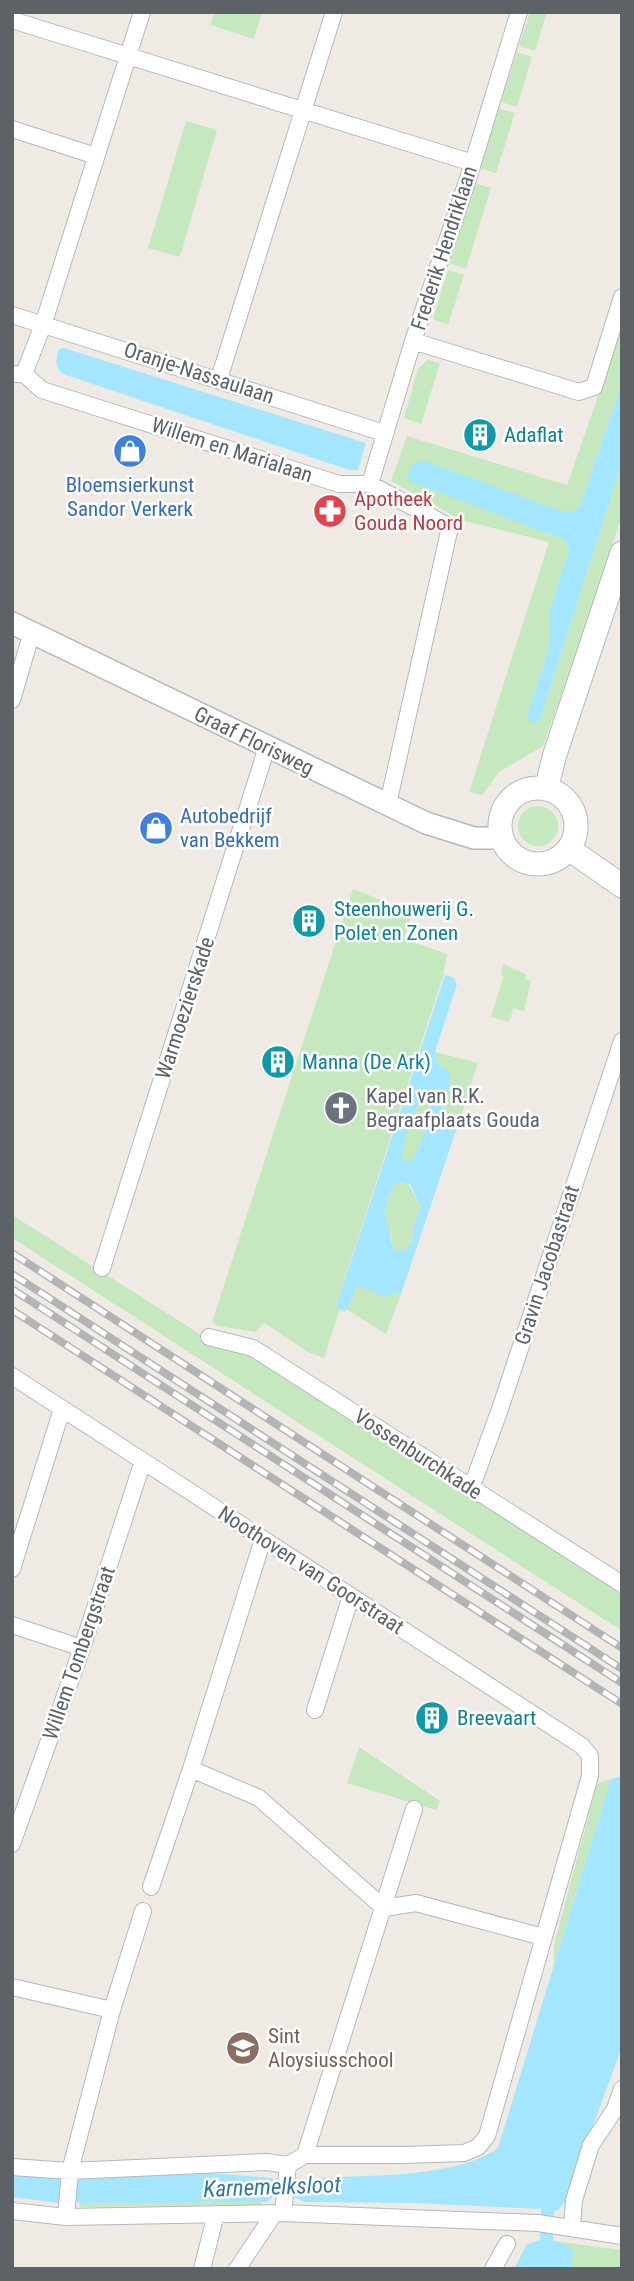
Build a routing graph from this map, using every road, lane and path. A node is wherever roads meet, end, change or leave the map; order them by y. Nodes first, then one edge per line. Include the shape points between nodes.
1 (142, 12) edge
2 (334, 12) edge
3 (519, 12) edge
4 (12, 20) edge
5 (128, 56) junction
6 (303, 111) junction
7 (12, 129) edge
8 (96, 156) junction
9 (473, 163) junction
10 (622, 297) edge
11 (12, 315) edge
12 (43, 325) junction
13 (413, 341) junction
14 (18, 374) edge
15 (219, 379) junction
16 (384, 433) junction
17 (370, 484) junction
18 (622, 553) edge
19 (12, 623) edge
20 (32, 632) junction
21 (12, 700) edge
22 (267, 747) junction
23 (546, 789) junction
24 (388, 804) junction
25 (502, 838) junction
26 (569, 849) junction
27 (622, 886) edge
28 (622, 1041) edge
29 (102, 1268) dead end
30 (209, 1337) dead end
31 (12, 1376) edge
32 (62, 1409) junction
33 (144, 1461) junction
34 (471, 1489) junction
35 (263, 1539) junction
36 (12, 1569) edge
37 (622, 1584) edge
38 (351, 1596) junction
39 (12, 1625) edge
40 (82, 1648) junction
41 (315, 1710) dead end
42 (191, 1769) junction
43 (414, 1810) dead end
44 (12, 1844) edge
45 (151, 1887) dead end
46 (384, 1908) junction
47 (143, 1911) dead end
48 (543, 1937) junction
49 (12, 1987) edge
50 (113, 2010) junction
51 (622, 2089) edge
52 (305, 2155) junction
53 (288, 2165) junction
54 (12, 2167) edge
55 (69, 2186) junction
56 (282, 2202) junction
57 (12, 2211) edge
58 (216, 2214) junction
59 (66, 2217) junction
60 (564, 2227) junction
61 (622, 2236) edge
62 (506, 2244) dead end
63 (202, 2269) edge
64 (237, 2269) edge
65 (493, 2269) edge

1 - 5 street
2 - 6 street
3 - 9 street, Frederik Hendriklaan
4 - 5 street
5 - 6 street
5 - 8 street
6 - 9 street
6 - 15 street
7 - 8 street
8 - 12 street
9 - 13 street, Frederik Hendriklaan
10 - 13 street via 594,387 579,392
11 - 12 street, Oranje-Nassaulaan
12 - 14 street
12 - 15 street, Oranje-Nassaulaan
13 - 16 street, Frederik Hendriklaan
14 - 17 street, Willem en Marialaan via 42,390 339,484
15 - 16 street, Oranje-Nassaulaan
16 - 17 street, Frederik Hendriklaan
17 - 24 street, Willem en Marialaan via 450,527
18 - 23 main road
19 - 20 street, Graaf Florisweg
20 - 21 street
20 - 22 street, Graaf Florisweg
22 - 24 street, Graaf Florisweg
22 - 29 street, Warmoezierskade
23 - 25 main road via 527,790 510,801 500,818
23 - 26 main road via 560,795 574,813 576,828
24 - 25 street, Graaf Florisweg via 459,834
25 - 26 main road via 510,852 532,864 548,863
26 - 27 main road
28 - 34 street, Gravin Jacobastraat
30 - 34 street, Vossenburchkade via 253,1348
31 - 32 street, Noothoven van Goorstraat
32 - 33 street, Noothoven van Goorstraat
32 - 36 street
33 - 35 street, Noothoven van Goorstraat
33 - 40 street, Willem Tombergstraat
34 - 37 street, Vossenburchkade
35 - 38 street, Noothoven van Goorstraat
35 - 42 street
38 - 41 street
38 - 48 street, Noothoven van Goorstraat via 582,1746 590,1756 590,1776
39 - 40 street
40 - 44 street, Willem Tombergstraat
42 - 45 street
42 - 46 street via 260,1798
43 - 46 street
46 - 48 street via 416,1903
46 - 52 street
47 - 50 street
48 - 52 street via 487,2136 478,2147 428,2154
49 - 50 street
50 - 55 street
51 - 60 street via 591,2146
52 - 53 street
53 - 55 street via 267,2162
53 - 56 street
54 - 55 street
55 - 59 street
56 - 58 street
56 - 60 street
56 - 64 street
57 - 59 street
58 - 59 street
58 - 63 street
60 - 61 street
62 - 65 street

